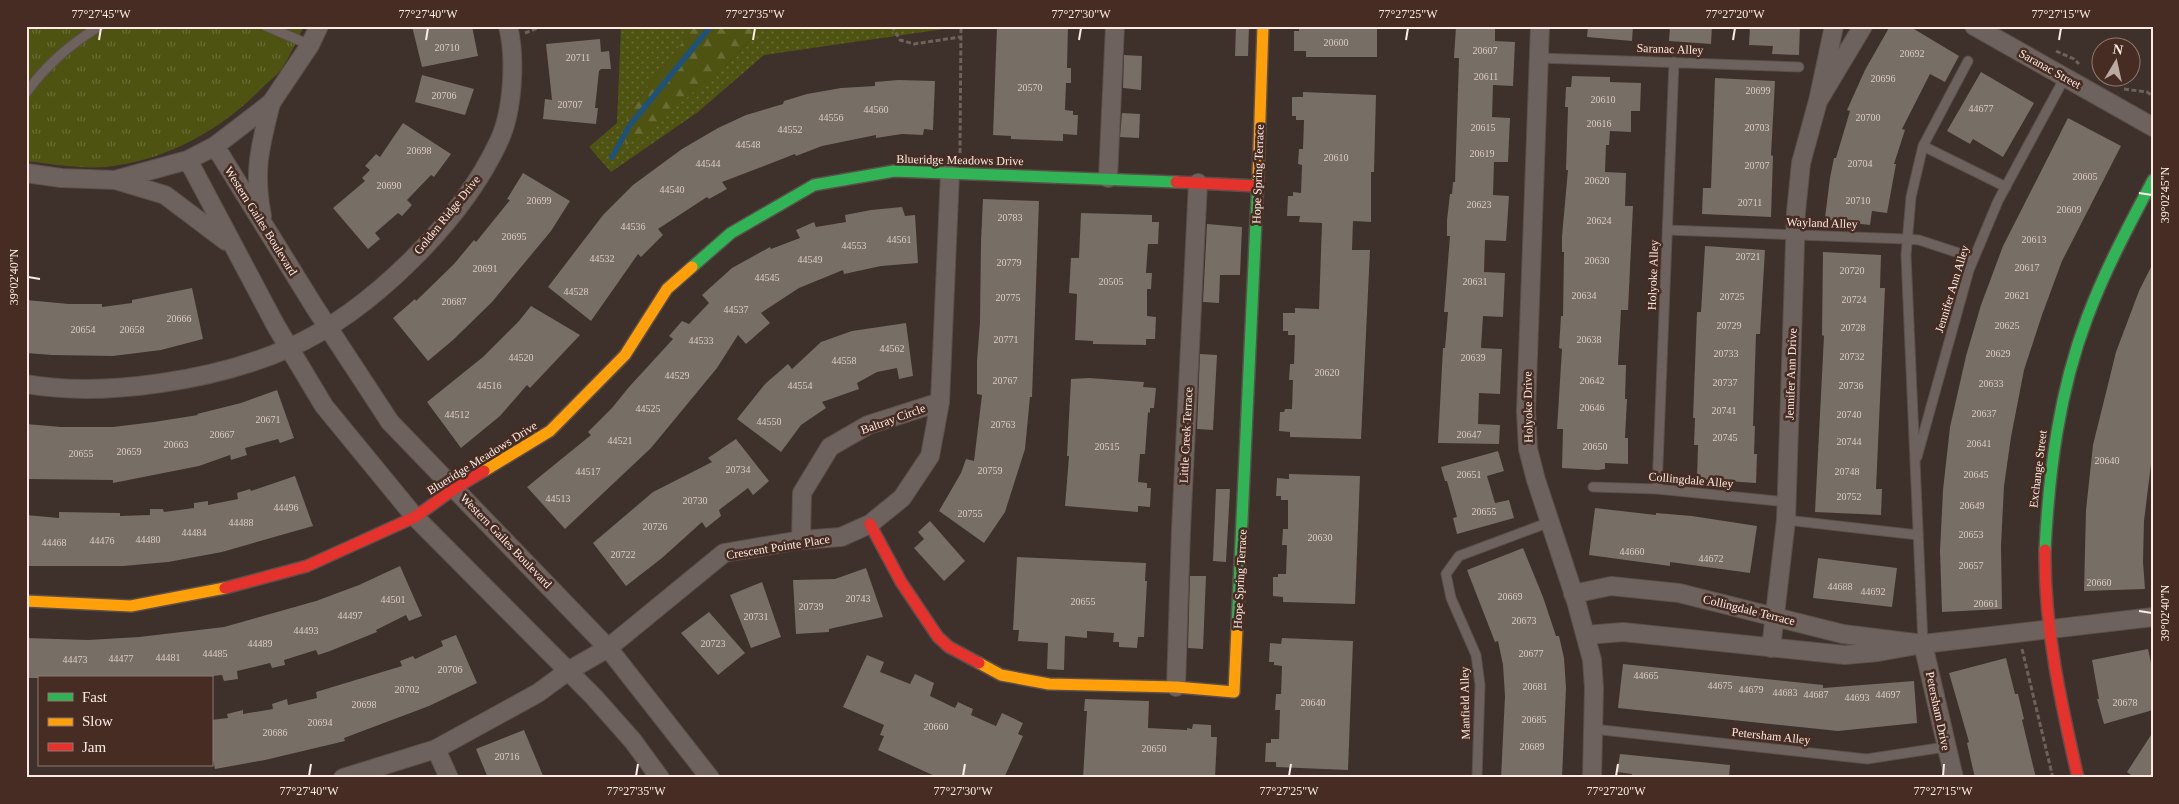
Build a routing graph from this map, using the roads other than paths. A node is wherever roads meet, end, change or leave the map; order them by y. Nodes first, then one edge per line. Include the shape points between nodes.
1 (100, 26) edge
2 (266, 26) edge
3 (319, 26) edge
4 (508, 26) edge
5 (1115, 26) edge
6 (1263, 26) edge
7 (1540, 26) edge
8 (1834, 26) edge
9 (1863, 26) edge
10 (1974, 26) edge
11 (310, 45) junction
12 (1539, 58) junction
13 (1968, 61) dead end
14 (1674, 62) junction
15 (1799, 67) dead end
16 (2065, 77) junction
17 (26, 93) edge
18 (1818, 102) junction
19 (271, 103) junction
20 (2153, 127) edge
21 (1923, 146) junction
22 (210, 149) junction
23 (188, 160) junction
24 (26, 172) edge
25 (955, 173) junction
26 (1108, 178) junction
27 (115, 180) junction
28 (2153, 180) edge
29 (1198, 183) junction
30 (1257, 186) junction
31 (2006, 187) junction
32 (265, 229) junction
33 (1667, 230) junction
34 (1796, 235) junction
35 (1907, 239) junction
36 (232, 246) junction
37 (1974, 258) junction
38 (328, 327) junction
39 (289, 348) junction
40 (26, 384) edge
41 (940, 402) junction
42 (1915, 465) junction
43 (1593, 487) dead end
44 (454, 489) junction
45 (1657, 489) junction
46 (1786, 502) junction
47 (415, 517) junction
48 (1786, 520) junction
49 (1550, 522) junction
50 (870, 524) junction
51 (1918, 535) junction
52 (801, 540) junction
53 (1574, 594) junction
54 (26, 601) edge
55 (1776, 616) junction
56 (2153, 617) edge
57 (2049, 628) junction
58 (1586, 635) junction
59 (1923, 644) junction
60 (608, 648) junction
61 (1771, 648) junction
62 (568, 671) junction
63 (1176, 687) junction
64 (1593, 729) junction
65 (1946, 747) junction
66 (436, 749) junction
67 (343, 778) edge
68 (449, 778) edge
69 (660, 778) edge
70 (710, 778) edge
71 (1477, 778) edge
72 (1592, 778) edge
73 (1954, 778) edge
74 (2078, 778) edge

1 - 17 lane via 75,42 41,72
2 - 11 lane
3 - 11 street
4 - 38 street, Golden Ridge Drive via 513,89 500,140 474,186 431,240 388,283
5 - 26 street
6 - 30 street, Hope Spring Terrace
7 - 12 street, Holyoke Drive
8 - 18 street, Jennifer Ann Drive
9 - 18 street, Jennifer Ann Drive
10 - 16 street, Saranac Street
11 - 19 street
12 - 14 lane, Saranac Alley
12 - 49 street, Holyoke Drive via 1526,411 1528,449
13 - 21 lane, Jennifer Ann Alley
14 - 15 lane, Saranac Alley
14 - 33 lane, Holyoke Alley
16 - 20 street, Saranac Street
16 - 31 lane, Jennifer Ann Alley
18 - 34 street, Jennifer Ann Drive via 1801,163
19 - 22 street
19 - 32 street via 259,152 257,190
21 - 31 lane
21 - 35 lane, Jennifer Ann Alley via 1911,197
22 - 23 street
22 - 32 street, Western Gailes Boulevard
23 - 27 street
23 - 36 street
24 - 27 street via 61,178
25 - 26 street, Blueridge Meadows Drive
25 - 41 street, Crescent Pointe Place
25 - 44 street, Blueridge Meadows Drive via 894,171 814,185 731,233 667,289 625,355 550,431
26 - 29 street, Blueridge Meadows Drive
27 - 36 street via 165,194
28 - 57 street, Exchange Street via 2110,262 2086,321 2064,391 2054,444 2047,515
29 - 30 street, Blueridge Meadows Drive
29 - 63 street, Little Creek Terrace
30 - 63 street, Hope Spring Terrace via 1234,692
31 - 37 lane, Jennifer Ann Alley
32 - 38 street, Western Gailes Boulevard
33 - 34 lane, Wayland Alley
33 - 45 lane, Holyoke Alley
34 - 35 lane, Wayland Alley
34 - 46 street, Jennifer Ann Drive
35 - 37 lane, Wayland Alley via 1920,240
35 - 42 lane, Jennifer Ann Alley
36 - 39 street
37 - 42 lane, Jennifer Ann Alley
38 - 39 street, Golden Ridge Drive
38 - 44 street, Western Gailes Boulevard via 390,422
39 - 40 street, Golden Ridge Drive via 213,374 108,390
39 - 47 street via 324,406
41 - 50 street, Crescent Pointe Place via 930,456 902,498
41 - 52 street, Baltray Circle via 868,425 830,447 802,493
42 - 51 lane, Jennifer Ann Alley
43 - 45 lane, Collingdale Alley
44 - 47 street, Blueridge Meadows Drive
44 - 60 street, Western Gailes Boulevard
45 - 46 lane, Collingdale Alley
46 - 48 street, Jennifer Ann Drive
47 - 54 street, Blueridge Meadows Drive via 307,566 218,590 131,606
47 - 62 street
48 - 51 lane
48 - 55 street, Jennifer Ann Drive
49 - 53 street, Holyoke Drive
49 - 71 lane, Manfield Alley via 1459,556 1446,574 1451,598 1476,655 1480,685
50 - 52 street, Crescent Pointe Place via 841,537
50 - 63 street, Hope Spring Terrace via 901,582 938,637 949,647 1001,675 1049,684
51 - 59 lane, Jennifer Ann Alley
52 - 60 street, Crescent Pointe Place via 724,553
53 - 55 street, Collingdale Terrace via 1611,586 1679,593
53 - 58 street, Holyoke Drive
55 - 59 street, Collingdale Terrace via 1844,634
55 - 61 street, Jennifer Ann Drive
56 - 57 street, Collingdale Terrace
57 - 59 street, Collingdale Terrace
57 - 74 street, Exchange Street
58 - 61 street, Collingdale Terrace via 1624,632
58 - 64 street, Holyoke Drive via 1592,660
59 - 61 street, Collingdale Terrace via 1845,655
59 - 65 street, Petersham Drive
60 - 62 street, Crescent Pointe Place
60 - 70 street, Western Gailes Boulevard
62 - 66 street, Crescent Pointe Place via 538,693
62 - 69 street via 634,741
64 - 65 lane, Petersham Alley via 1868,758
64 - 72 street, Holyoke Drive
65 - 73 street, Petersham Drive
66 - 67 street, Crescent Pointe Place
66 - 68 street

